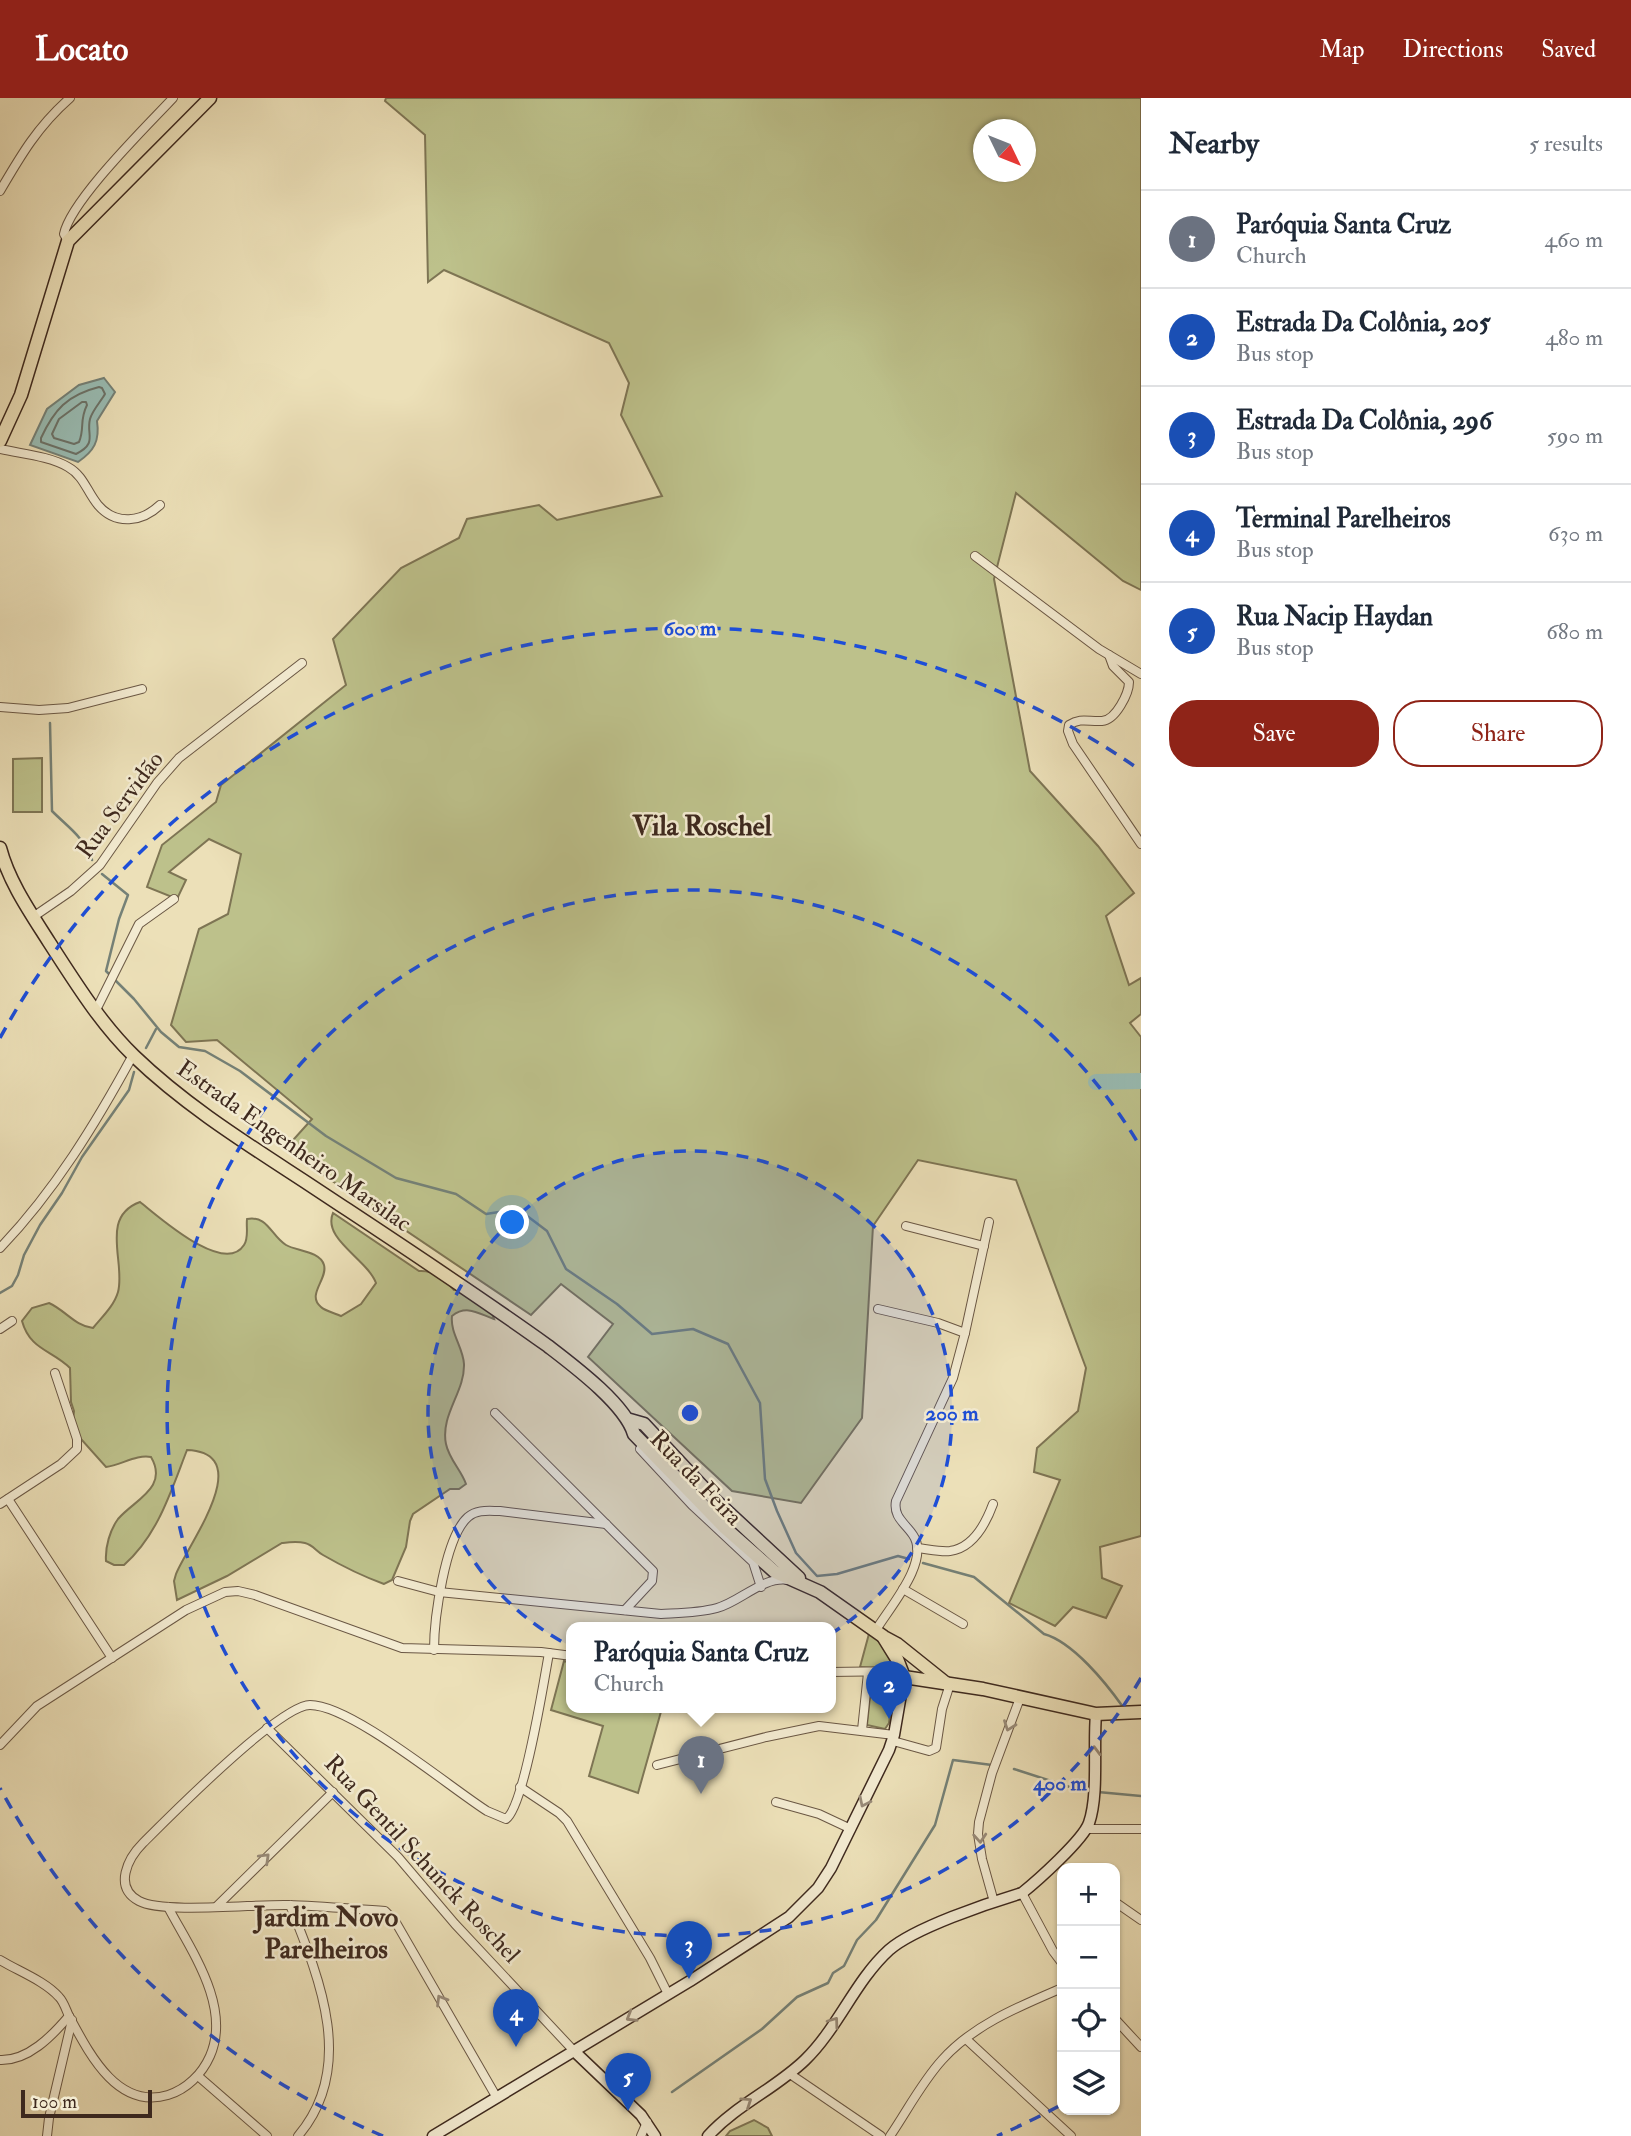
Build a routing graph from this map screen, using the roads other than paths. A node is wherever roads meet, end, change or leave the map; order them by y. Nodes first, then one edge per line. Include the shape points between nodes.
1 (70, 98) edge
2 (173, 98) edge
3 (210, 98) edge
4 (0, 191) edge
5 (68, 241) junction
6 (0, 441) edge
7 (0, 449) edge
8 (160, 505) dead end
9 (975, 556) dead end
10 (1109, 655) junction
11 (302, 663) dead end
12 (1141, 674) edge
13 (142, 689) dead end
14 (0, 707) edge
15 (1141, 844) edge
16 (0, 848) edge
17 (174, 899) dead end
18 (33, 917) junction
19 (95, 1012) junction
20 (133, 1055) junction
21 (989, 1222) dead end
22 (906, 1226) dead end
23 (984, 1246) junction
24 (0, 1248) edge
25 (878, 1309) dead end
26 (12, 1321) dead end
27 (0, 1329) edge
28 (965, 1333) junction
29 (55, 1373) dead end
30 (495, 1413) dead end
31 (626, 1417) junction
32 (4, 1501) edge
33 (993, 1504) dead end
34 (607, 1524) junction
35 (917, 1548) junction
36 (775, 1555) junction
37 (755, 1559) junction
38 (773, 1576) junction
39 (398, 1581) dead end
40 (804, 1583) junction
41 (761, 1587) junction
42 (904, 1589) junction
43 (439, 1592) junction
44 (625, 1610) junction
45 (962, 1624) dead end
46 (880, 1634) junction
47 (433, 1650) junction
48 (549, 1653) junction
49 (566, 1655) edge
50 (112, 1658) junction
51 (836, 1672) edge
52 (868, 1673) junction
53 (903, 1674) junction
54 (945, 1682) junction
55 (1020, 1698) junction
56 (1141, 1712) edge
57 (1096, 1714) junction
58 (267, 1728) junction
59 (862, 1730) junction
60 (893, 1738) junction
61 (0, 1745) edge
62 (657, 1765) dead end
63 (520, 1787) junction
64 (332, 1792) junction
65 (776, 1802) dead end
66 (851, 1829) junction
67 (1086, 1829) junction
68 (1141, 1829) edge
69 (1022, 1893) junction
70 (994, 1902) junction
71 (290, 1905) junction
72 (1120, 1905) edge
73 (217, 1906) junction
74 (168, 1907) junction
75 (1141, 1920) edge
76 (1057, 1956) edge
77 (0, 1960) edge
78 (1060, 1989) edge
79 (668, 1994) junction
80 (70, 2018) junction
81 (1120, 2024) edge
82 (966, 2039) junction
83 (1141, 2047) edge
84 (575, 2051) junction
85 (0, 2060) edge
86 (790, 2074) junction
87 (198, 2076) junction
88 (495, 2094) junction
89 (647, 2122) junction
90 (47, 2136) edge
91 (267, 2136) edge
92 (298, 2136) edge
93 (433, 2136) edge
94 (641, 2136) edge
95 (655, 2136) edge
96 (708, 2136) edge
97 (881, 2136) edge
98 (890, 2136) edge
99 (1071, 2136) edge

1 - 4 street via 31,138
2 - 5 street via 66,222
3 - 5 main road
5 - 6 main road via 25,384
7 - 8 street via 65,465 114,517 140,519
9 - 10 street
10 - 12 street
10 - 15 street via 1113,666 1129,681 1124,698 1108,719 1080,719 1069,725 1068,732
11 - 18 street, Rua Servidão via 179,758 100,865
13 - 14 street via 68,708
16 - 18 main road, Estrada Engenheiro Marsilac
17 - 19 street via 139,924
18 - 19 main road, Estrada Engenheiro Marsilac
19 - 20 main road, Estrada Engenheiro Marsilac
20 - 24 street via 83,1139
20 - 31 main road, Estrada Engenheiro Marsilac via 215,1122 548,1346 581,1371
21 - 23 street
22 - 23 street
23 - 28 street
25 - 28 street
26 - 27 street
28 - 35 street via 947,1392 896,1501 897,1516 914,1536
29 - 32 street via 77,1449
30 - 34 street
31 - 36 main road, Estrada Engenheiro Marsilac via 644,1424 716,1501
31 - 37 main road, Estrada Engenheiro Marsilac via 634,1434
32 - 50 street
33 - 35 street via 977,1534 963,1547 948,1551
34 - 43 street via 476,1512 457,1534
34 - 44 street via 654,1576
35 - 42 street
36 - 37 main road via 762,1552
36 - 38 main road via 779,1565
36 - 40 main road, Estrada Engenheiro Marsilac
37 - 38 main road, Estrada Engenheiro Marsilac
37 - 41 street
38 - 40 main road, Estrada Engenheiro Marsilac
38 - 41 street
39 - 43 street
40 - 46 main road, Estrada Engenheiro Marsilac
41 - 44 street via 733,1602 694,1613
42 - 45 street
42 - 46 street
43 - 44 street
43 - 47 street
46 - 53 main road, Estrada Engenheiro Marsilac
46 - 54 main road, Estrada Engenheiro Marsilac
47 - 48 street
47 - 50 street via 386,1644 238,1591 208,1598
48 - 49 street
48 - 63 street
50 - 61 street via 37,1706
51 - 52 street
52 - 53 street
52 - 59 street
53 - 54 main road
53 - 60 main road
54 - 55 main road
54 - 60 street via 935,1750
55 - 57 main road
55 -> 70 street via 992,1773 978,1834
56 - 57 main road
67 -> 57 main road via 1093,1793
58 - 63 street via 305,1705 332,1710 506,1819
58 - 64 street, Rua Gentil Schunck Roschel
58 - 74 street via 130,1857 124,1877 136,1900
59 - 60 street
59 - 62 street via 806,1728
60 -> 66 main road
63 - 79 street via 566,1821
73 -> 64 street
64 - 84 street, Rua Gentil Schunck Roschel via 398,1857
65 - 66 street
66 - 79 main road via 806,1902
67 - 68 street
67 - 69 main road
69 - 70 main road
69 - 76 street
86 -> 70 main road via 889,1950 917,1933
71 - 73 street
88 -> 71 street via 390,1915
71 - 92 street via 316,1969 330,2050 314,2113
72 - 75 street
73 - 74 street
74 - 87 street via 198,1963 216,2019 210,2056
77 - 80 street via 60,1997
78 - 82 street via 1022,2005
79 -> 84 main road
80 - 85 street via 21,2057
80 - 87 street via 102,2070 129,2092 159,2098 176,2093
80 - 90 street
81 - 83 street
82 - 98 street via 943,2058
82 - 99 street
84 - 88 main road
84 - 89 main road
96 -> 86 main road via 734,2111
86 - 97 street
87 - 91 street
88 - 93 main road
89 - 94 street
89 - 95 main road

